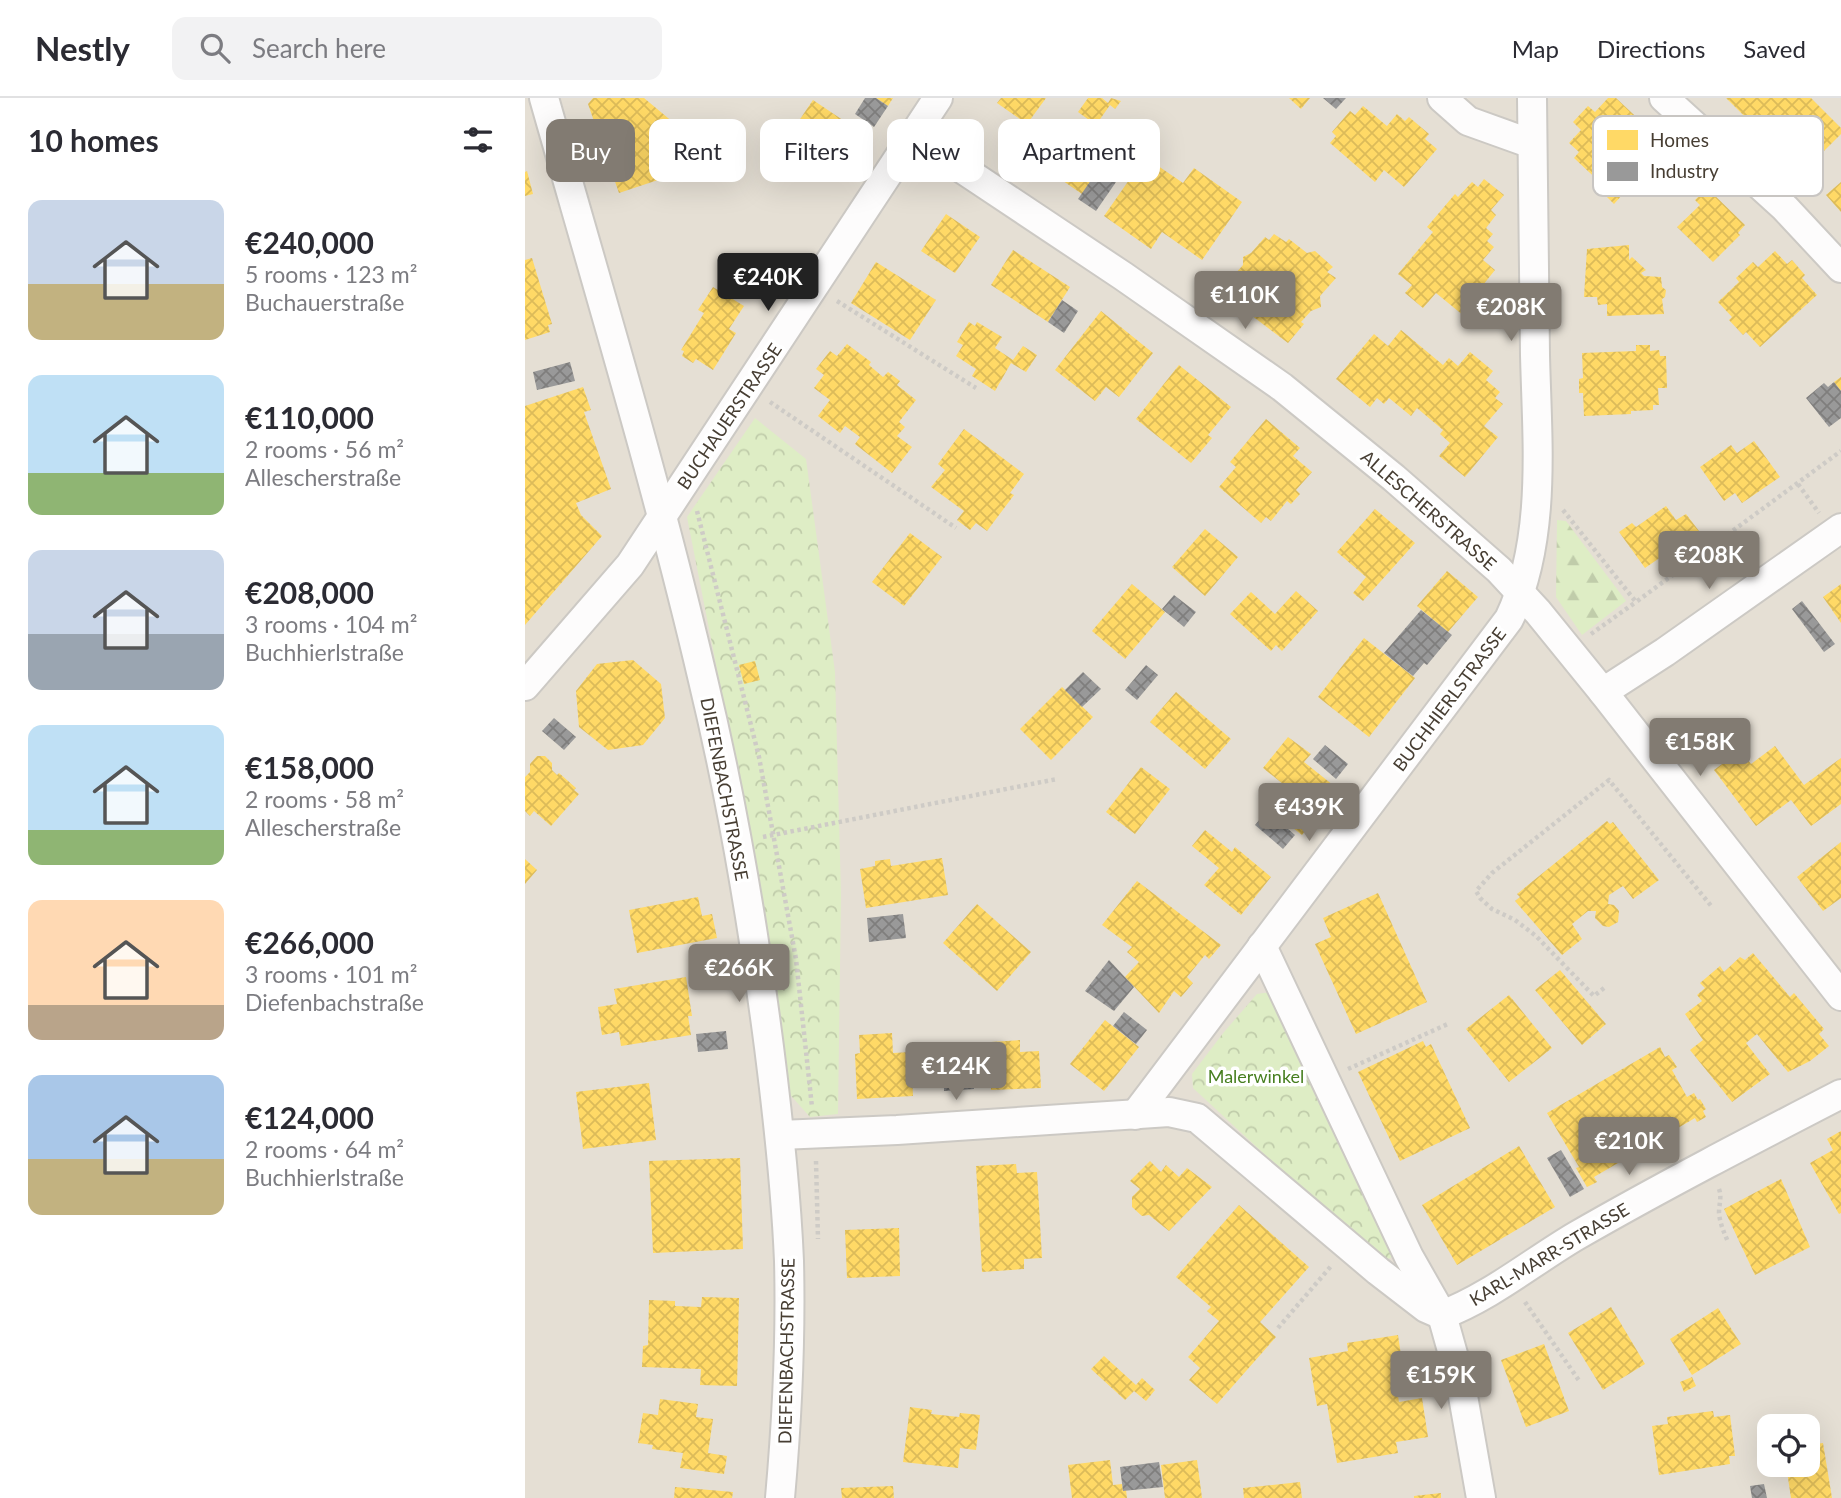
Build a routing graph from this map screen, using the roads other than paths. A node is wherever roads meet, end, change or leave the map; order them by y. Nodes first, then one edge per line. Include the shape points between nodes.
1 (544, 98) edge
2 (938, 98) edge
3 (1441, 98) edge
4 (1532, 98) edge
5 (1664, 98) edge
6 (1684, 116) edge
7 (924, 119) edge
8 (1532, 144) junction
9 (887, 176) edge
10 (982, 182) edge
11 (1772, 196) edge
12 (1841, 268) edge
13 (662, 516) junction
14 (1841, 528) edge
15 (1521, 594) junction
16 (525, 686) edge
17 (1603, 692) junction
18 (1262, 946) junction
19 (1841, 996) edge
20 (1841, 1094) edge
21 (1135, 1115) junction
22 (780, 1135) junction
23 (1442, 1315) junction
24 (780, 1498) edge
25 (1481, 1498) edge

1 - 13 street, DIEFENBACHSTRASSE
2 - 7 street, BUCHAUERSTRASSE
3 - 8 street via 1468,121
4 - 8 street, BUCHHIERLSTRASSE
5 - 6 street
8 - 15 street, BUCHHIERLSTRASSE via 1537,477 1530,556
9 - 13 street, BUCHAUERSTRASSE
10 - 15 street, ALLESCHERSTRASSE via 1282,387 1394,478
11 - 12 street
13 - 16 street, BUCHAUERSTRASSE via 630,565
13 - 22 street, DIEFENBACHSTRASSE via 737,842
14 - 17 street
15 - 17 street, ALLESCHERSTRASSE
15 - 18 street, BUCHHIERLSTRASSE via 1509,619
17 - 19 street, ALLESCHERSTRASSE
18 - 21 street, BUCHHIERLSTRASSE
18 - 23 street via 1409,1257
20 - 23 street, KARL-MARR-STRASSE via 1705,1164
21 - 22 street
21 - 23 street via 1169,1112 1197,1118 1426,1308
22 - 24 street, DIEFENBACHSTRASSE via 789,1261 788,1397
23 - 25 street via 1460,1379

